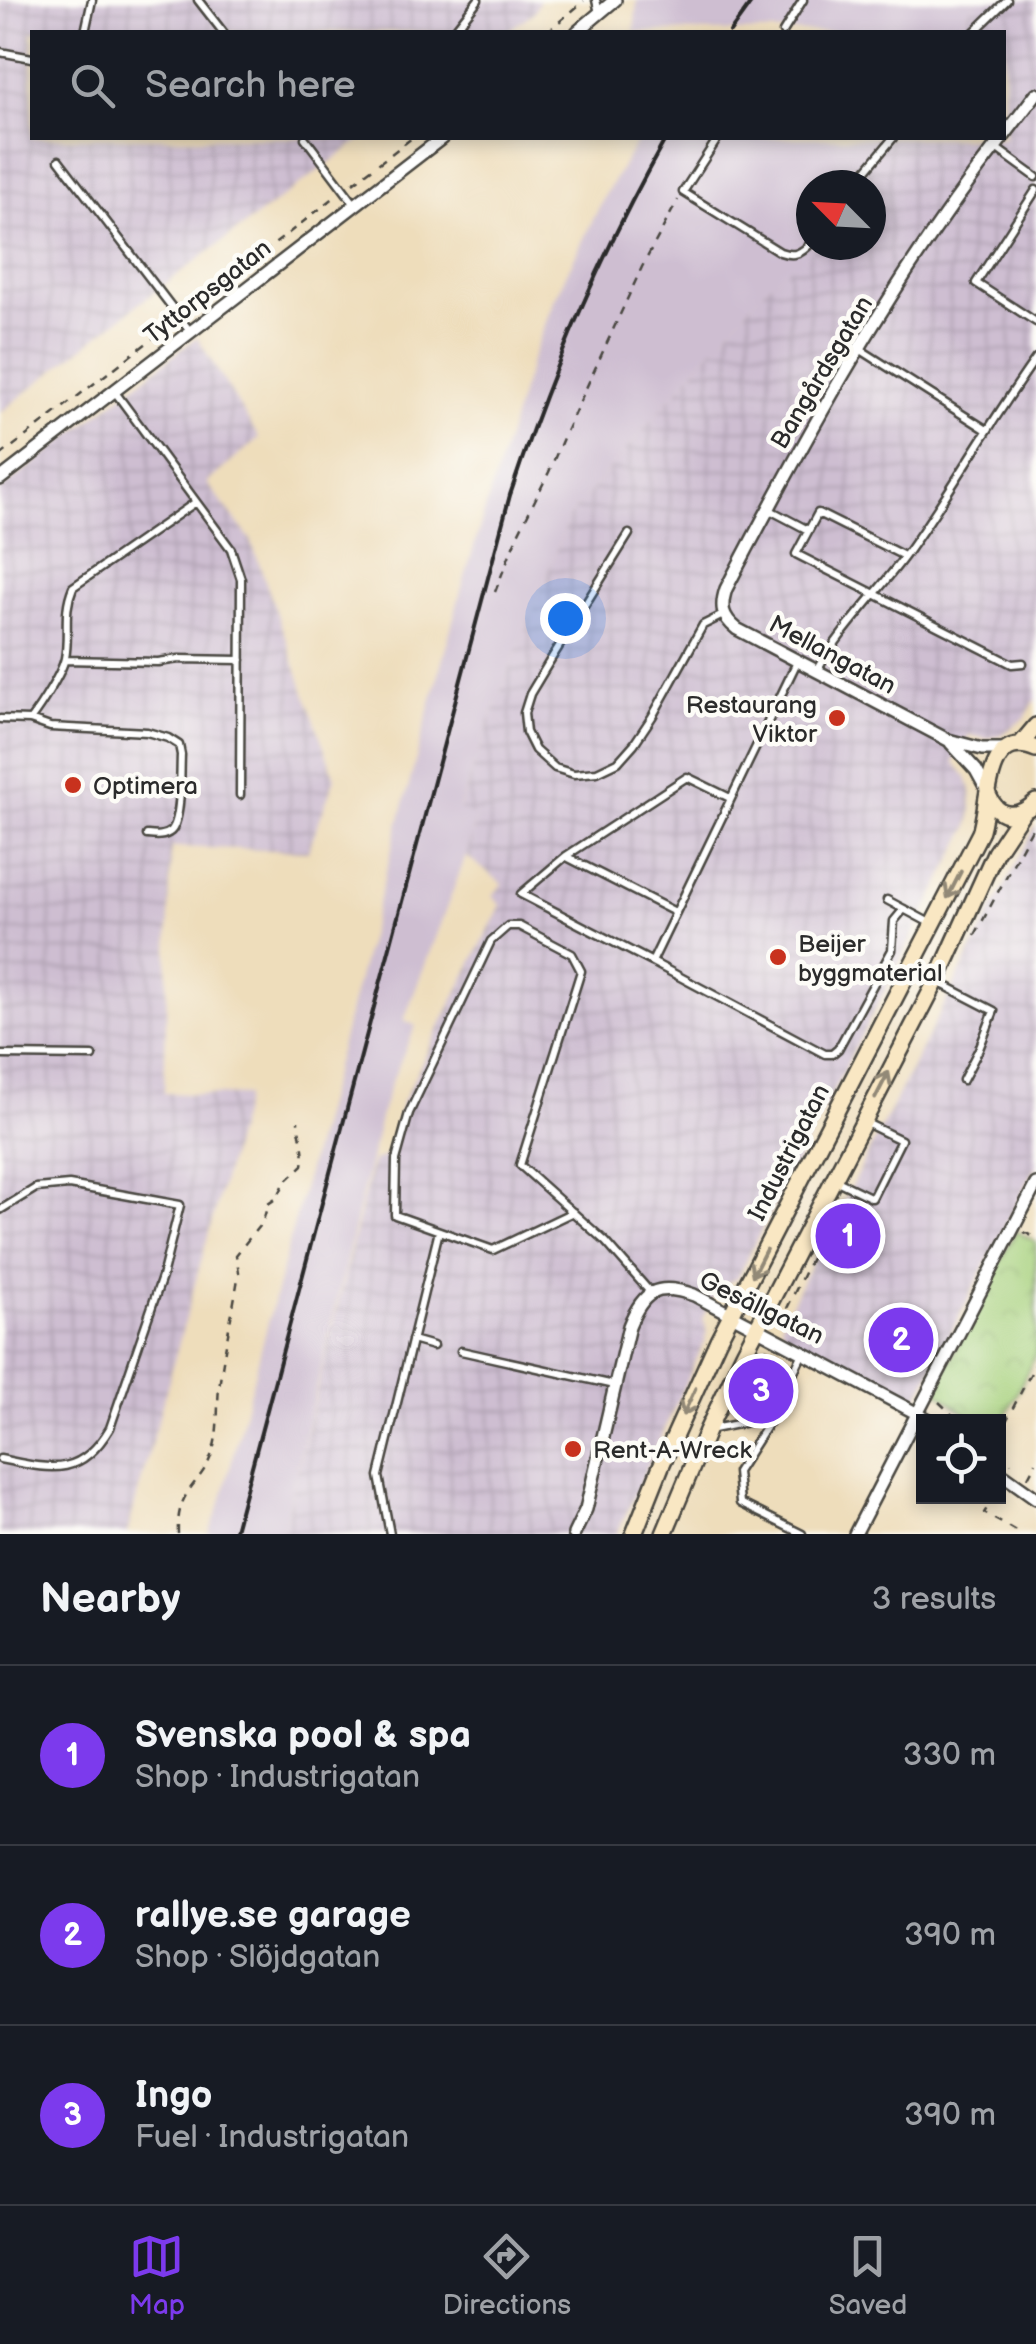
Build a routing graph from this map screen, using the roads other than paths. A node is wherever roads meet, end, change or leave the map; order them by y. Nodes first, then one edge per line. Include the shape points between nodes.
1 (92, 0) edge
2 (198, 0) edge
3 (478, 0) edge
4 (596, 0) edge
5 (615, 0) edge
6 (803, 0) edge
7 (1007, 0) edge
8 (600, 14) junction
9 (85, 30) edge
10 (221, 30) edge
11 (455, 30) edge
12 (580, 30) edge
13 (784, 30) edge
14 (976, 30) edge
15 (0, 52) edge
16 (30, 58) edge
17 (1036, 94) edge
18 (1006, 132) edge
19 (307, 140) edge
20 (439, 140) edge
21 (717, 140) edge
22 (890, 140) edge
23 (1000, 140) edge
24 (59, 160) dead end
25 (866, 170) edge
26 (1036, 177) edge
27 (1036, 190) edge
28 (355, 204) junction
29 (796, 254) edge
30 (1036, 322) edge
31 (190, 332) junction
32 (858, 348) junction
33 (1036, 358) edge
34 (114, 391) junction
35 (987, 430) junction
36 (0, 479) edge
37 (196, 502) junction
38 (768, 509) junction
39 (808, 530) junction
40 (629, 534) dead end
41 (904, 556) junction
42 (875, 594) junction
43 (724, 615) junction
44 (65, 660) junction
45 (241, 660) junction
46 (798, 661) junction
47 (1023, 663) dead end
48 (816, 671) junction
49 (0, 719) edge
50 (30, 720) junction
51 (1036, 726) edge
52 (948, 740) junction
53 (1022, 748) edge
54 (988, 792) junction
55 (240, 795) dead end
56 (730, 798) junction
57 (1031, 807) edge
58 (147, 835) dead end
59 (566, 856) junction
60 (887, 900) dead end
61 (904, 909) junction
62 (675, 912) junction
63 (934, 924) junction
64 (652, 962) junction
65 (936, 981) junction
66 (0, 1055) edge
67 (94, 1056) dead end
68 (963, 1080) dead end
69 (864, 1122) junction
70 (834, 1179) junction
71 (1036, 1184) edge
72 (0, 1210) edge
73 (573, 1212) junction
74 (439, 1231) junction
75 (650, 1292) junction
76 (732, 1314) junction
77 (757, 1328) junction
78 (412, 1340) junction
79 (433, 1346) dead end
80 (460, 1351) dead end
81 (804, 1352) junction
82 (615, 1385) junction
83 (918, 1412) junction
84 (921, 1414) edge
85 (772, 1416) junction
86 (707, 1431) junction
87 (0, 1459) edge
88 (1006, 1477) edge
89 (1036, 1498) edge
90 (390, 1534) edge
91 (574, 1534) edge
92 (634, 1534) edge
93 (664, 1534) edge
94 (802, 1534) edge
95 (856, 1534) edge

1 - 9 lane
2 - 10 lane
3 - 11 lane
4 - 8 lane
5 - 8 street
6 - 13 lane
7 - 14 lane
8 - 12 street
15 - 16 lane
17 - 18 street, Bangårdsgatan
19 - 28 lane
20 - 28 street, Tyttorpsgatan
21 - 29 lane via 683,192 780,252
22 - 25 lane
23 - 26 lane
23 - 32 street, Bangårdsgatan
24 - 31 lane
27 - 30 lane via 976,283
28 - 31 street, Tyttorpsgatan
31 - 34 street, Tyttorpsgatan
32 - 35 lane
32 - 38 street, Bangårdsgatan
33 - 35 lane
34 - 36 street, Tyttorpsgatan
34 - 37 lane
35 - 41 lane
37 - 44 lane via 73,587
37 - 45 lane via 238,566
38 - 39 lane
38 - 43 street, Bangårdsgatan via 726,589
39 - 41 lane via 818,513
39 - 42 lane via 796,554
40 - 43 lane via 530,694 526,732 555,768 597,772 618,762 652,717 703,625
41 - 42 lane
42 - 47 lane via 1012,664
42 - 48 lane
43 - 46 street, Mellangatan
44 - 45 lane
44 - 50 lane
45 - 55 lane
46 - 48 street, Mellangatan
46 - 56 lane
48 - 52 street, Mellangatan
49 - 50 lane
50 - 58 lane via 148,732 179,745 177,821 169,832
51 - 53 main road
52 - 53 street, Mellangatan via 982,749
52 - 54 street, Mellangatan
53 - 54 main road, Industrigatan via 1001,754
54 - 57 main road via 993,805 1012,815
54 -> 63 main road, Industrigatan via 980,833
56 - 59 lane via 688,777
56 - 62 lane
57 - 65 main road via 996,852
59 - 62 lane
59 - 64 lane via 522,894
60 - 61 lane
61 - 63 lane
61 - 64 lane via 894,921 892,950 832,1054
62 - 64 lane
63 -> 76 main road, Industrigatan
65 - 68 lane via 994,1011
69 -> 65 main road
66 - 67 lane
69 - 70 main road
69 - 70 lane via 901,1140 872,1198
70 - 77 main road
71 - 83 street
72 - 87 lane via 36,1188 69,1185 180,1205 162,1277 101,1444 68,1468
73 - 74 lane via 494,1250
73 - 74 lane via 520,1165 582,970 572,954 508,926 491,941 409,1112 396,1160 394,1216
73 - 75 lane
74 - 78 lane
75 - 76 street, Gesällgatan via 685,1292
75 - 82 street via 629,1326
76 - 77 street, Gesällgatan
76 -> 92 main road, Industrigatan
77 - 81 street, Gesällgatan
77 - 86 main road
78 - 79 lane
78 - 90 lane via 380,1476
80 - 82 lane
81 - 83 street, Gesällgatan
81 - 85 lane
82 - 91 street
83 - 84 street, Gesällgatan
83 - 95 street
85 - 86 lane
85 - 94 lane via 738,1472 740,1503
86 - 93 main road
88 - 89 street

